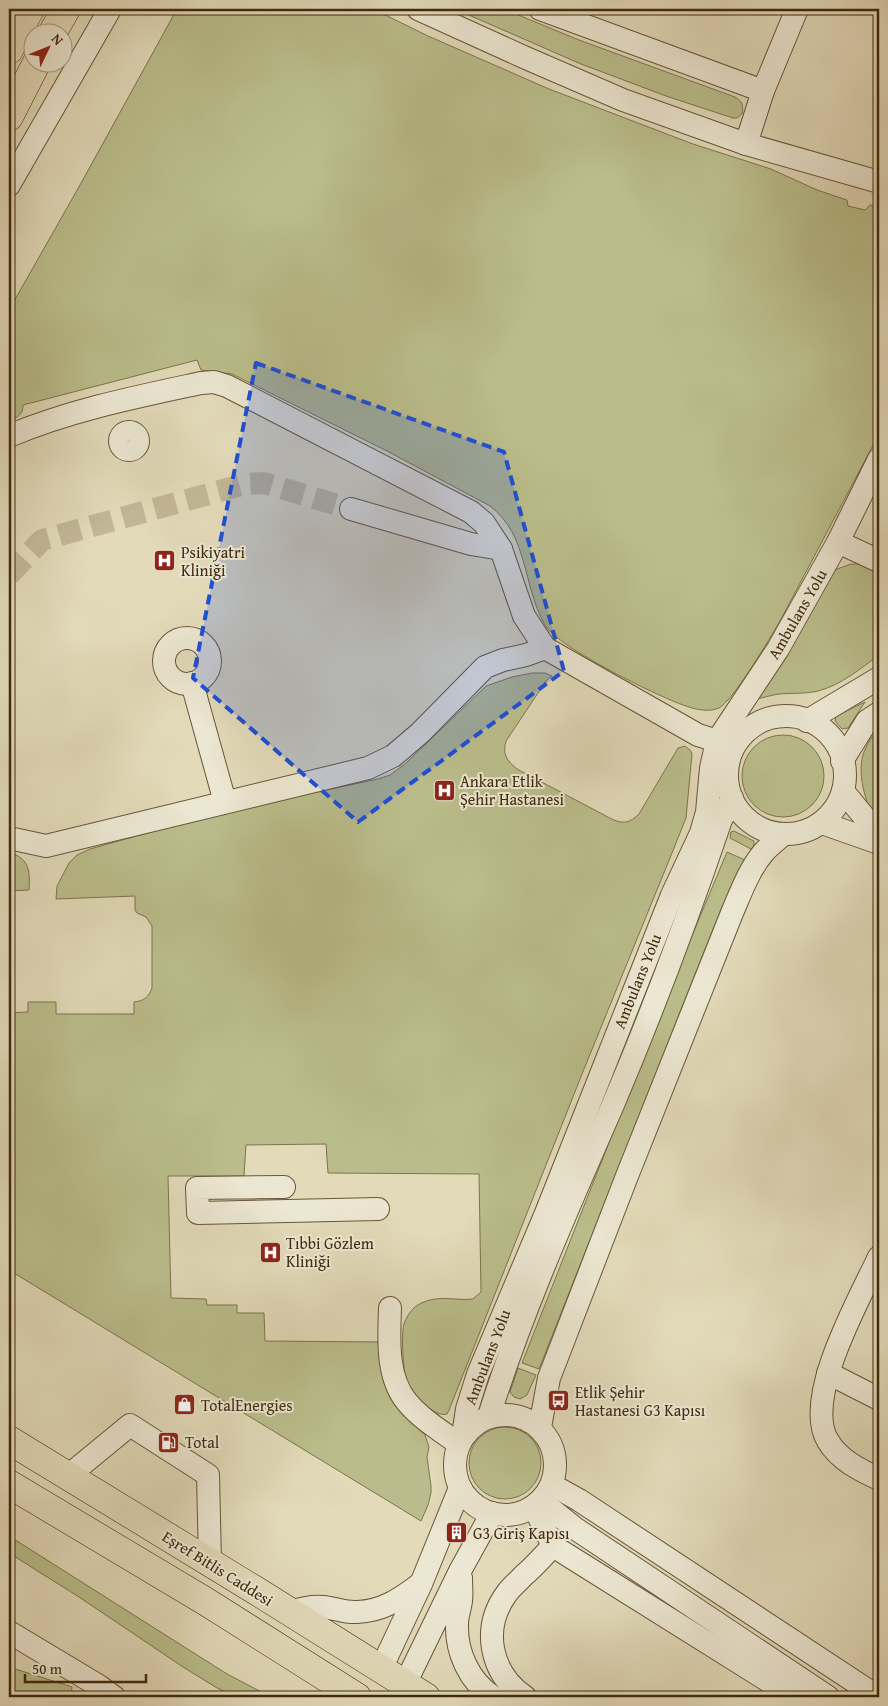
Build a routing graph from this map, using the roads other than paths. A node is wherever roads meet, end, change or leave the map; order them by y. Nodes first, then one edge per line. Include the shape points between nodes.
1 (30, 9) edge
2 (66, 9) edge
3 (110, 9) edge
4 (418, 9) edge
5 (540, 9) edge
6 (797, 9) edge
7 (59, 22) edge
8 (9, 50) edge
9 (32, 72) edge
10 (763, 91) junction
11 (9, 117) edge
12 (746, 144) junction
13 (879, 182) edge
14 (9, 185) edge
15 (115, 401) junction
16 (126, 433) dead end
17 (9, 436) edge
18 (879, 459) edge
19 (351, 509) tunnel mouth
20 (838, 542) junction
21 (500, 549) junction
22 (879, 561) edge
23 (545, 648) junction
24 (879, 678) edge
25 (192, 683) dead end
26 (879, 713) edge
27 (807, 721) junction
28 (727, 741) junction
29 (842, 761) junction
30 (843, 791) junction
31 (732, 798) junction
32 (225, 802) junction
33 (822, 823) junction
34 (784, 834) junction
35 (879, 835) edge
36 (9, 838) edge
37 (879, 843) edge
38 (284, 1188) dead end
39 (378, 1209) dead end
40 (879, 1257) edge
41 (390, 1308) dead end
42 (828, 1373) junction
43 (879, 1399) edge
44 (489, 1416) junction
45 (540, 1427) junction
46 (9, 1440) edge
47 (461, 1440) junction
48 (68, 1476) junction
49 (879, 1479) edge
50 (9, 1484) edge
51 (460, 1488) junction
52 (542, 1497) junction
53 (492, 1513) junction
54 (553, 1546) junction
55 (210, 1563) junction
56 (460, 1571) junction
57 (421, 1584) junction
58 (289, 1612) junction
59 (9, 1632) edge
60 (381, 1669) junction
61 (406, 1694) edge
62 (114, 1697) edge
63 (357, 1697) edge
64 (493, 1697) edge
65 (525, 1697) edge
66 (794, 1697) edge
67 (828, 1697) edge
68 (878, 1697) edge

1 - 8 main road
2 - 7 main road
3 - 14 lane
4 - 12 lane via 623,100
5 - 10 lane
6 - 10 lane
9 - 11 main road
10 - 12 lane
12 - 13 lane
15 - 16 lane
15 - 17 lane
15 - 21 lane via 201,383 227,386 471,512 484,522
18 - 20 lane, Ambulans Yolu
19 - 21 lane via 471,544
20 - 22 lane
20 - 28 lane, Ambulans Yolu
21 - 23 lane via 524,616
23 - 28 lane via 698,735
23 - 32 lane via 484,667 420,733 385,760 368,768
24 - 27 lane
25 - 32 lane
26 - 29 lane via 867,722
27 - 28 lane via 777,716 759,722
27 - 29 lane via 830,735
28 - 31 lane via 732,749 727,768
28 - 47 lane, Ambulans Yolu via 711,768 701,833 672,895 546,1213 478,1374
29 - 30 lane via 845,771
30 - 33 lane
30 - 35 lane
31 - 34 lane via 748,820 764,830
31 - 44 lane via 645,1027 507,1360
32 - 36 lane via 46,846
33 - 34 lane
33 - 37 lane
34 - 45 lane via 758,860 732,913 549,1378
38 - 39 lane via 197,1188 198,1213
40 - 42 lane
41 - 47 lane via 389,1337 399,1390 416,1411
42 - 43 lane
42 - 49 lane via 820,1413 827,1440 844,1459
44 - 45 lane via 507,1414 525,1418
44 - 47 lane via 474,1424
45 - 52 lane via 550,1440 556,1470
46 - 48 main road, Eşref Bitlis Caddesi
47 - 51 lane via 455,1458 455,1474
48 - 55 main road, Eşref Bitlis Caddesi
48 - 55 lane via 130,1425 208,1475
50 - 63 main road via 205,1601
51 - 53 lane via 469,1500
51 - 57 lane
52 - 53 lane via 520,1513
52 - 54 lane
52 - 67 lane via 576,1529
52 - 68 lane via 579,1500
53 - 56 lane
54 - 65 lane via 507,1592 492,1627 493,1654 500,1672
54 - 66 lane
55 - 58 main road, Eşref Bitlis Caddesi
56 - 61 lane
56 - 64 lane via 459,1649 476,1682
57 - 58 lane via 395,1602 370,1610 357,1612 307,1607
57 - 60 lane
58 - 60 main road, Eşref Bitlis Caddesi
59 - 62 lane
60 - 61 main road, Eşref Bitlis Caddesi

